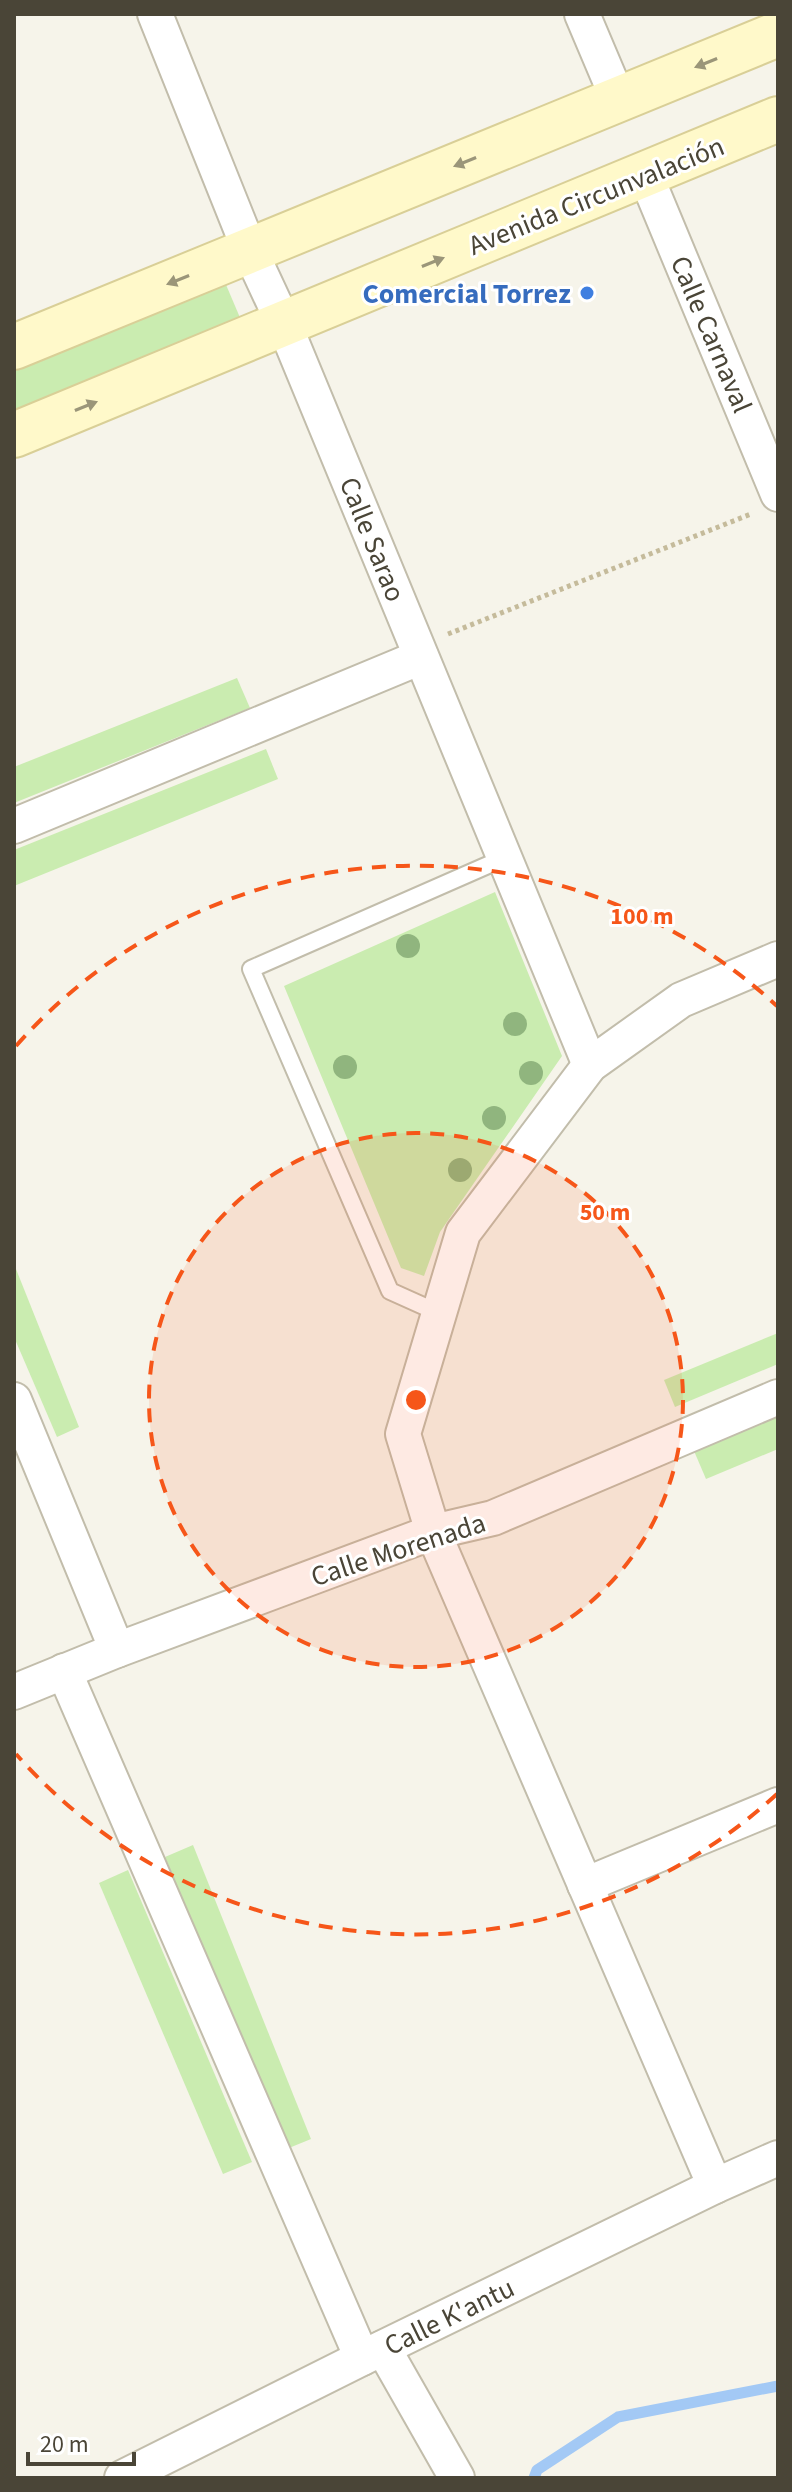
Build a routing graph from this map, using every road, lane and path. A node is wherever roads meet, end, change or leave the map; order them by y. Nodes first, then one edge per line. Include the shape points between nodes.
1 (155, 14) edge
2 (582, 14) edge
3 (778, 34) edge
4 (618, 99) junction
5 (778, 119) edge
6 (645, 174) junction
7 (250, 251) junction
8 (284, 324) junction
9 (14, 347) edge
10 (14, 435) edge
11 (771, 502) edge
12 (419, 652) junction
13 (14, 826) edge
14 (504, 858) junction
15 (778, 959) edge
16 (590, 1065) junction
17 (439, 1313) junction
18 (778, 1397) edge
19 (14, 1400) edge
20 (433, 1532) junction
21 (117, 1650) junction
22 (64, 1671) junction
23 (14, 1692) edge
24 (778, 1805) edge
25 (585, 1885) junction
26 (778, 2158) edge
27 (715, 2186) junction
28 (372, 2353) junction
29 (122, 2478) edge
30 (457, 2478) edge

1 - 7 street, Calle Sarao
2 - 4 street
3 -> 4 main road
4 -> 7 main road
5 - 6 main road, Avenida Circunvalación
8 -> 6 main road, Avenida Circunvalación
6 - 11 street, Calle Carnaval
7 - 8 street, Calle Sarao
7 -> 9 main road
10 -> 8 main road, Avenida Circunvalación
8 - 12 street, Calle Sarao
11 - 12 path
12 - 13 street
12 - 14 street, Calle Sarao
14 - 16 street, Calle Sarao
14 - 17 lane via 251,969 390,1291
15 - 16 street via 681,1000
16 - 17 street via 463,1233
17 - 20 street via 403,1434
18 - 20 street, Calle Morenada via 493,1518
19 - 21 street
20 - 21 street, Calle Morenada
20 - 25 street
21 - 22 street, Calle Morenada
22 - 23 street, Calle Morenada
22 - 28 street
24 - 25 street
25 - 27 street
26 - 27 street, Calle K'antu
27 - 28 street, Calle K'antu
28 - 29 street, Calle K'antu
28 - 30 street

